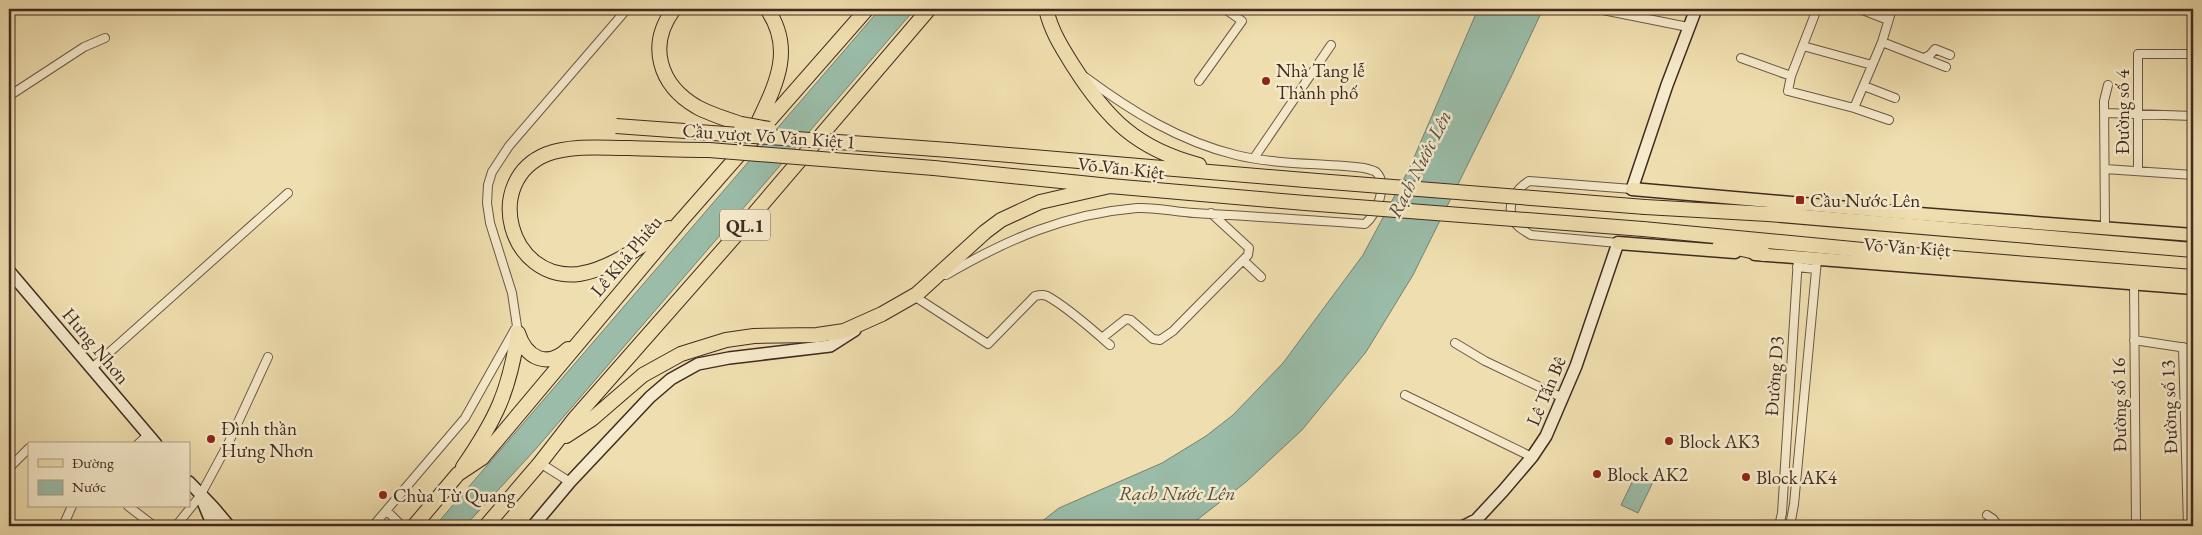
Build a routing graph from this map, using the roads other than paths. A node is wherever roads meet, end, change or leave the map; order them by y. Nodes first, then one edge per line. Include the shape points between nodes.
1 (627, 9) edge
2 (674, 9) edge
3 (767, 9) edge
4 (860, 9) edge
5 (867, 9) edge
6 (930, 9) edge
7 (1046, 9) edge
8 (1225, 9) edge
9 (1598, 9) edge
10 (1696, 9) edge
11 (1817, 9) edge
12 (1860, 9) edge
13 (1892, 9) edge
14 (1888, 20) junction
15 (852, 26) junction
16 (1688, 27) junction
17 (105, 38) dead end
18 (1882, 42) junction
19 (1331, 46) dead end
20 (1802, 46) junction
21 (2193, 54) edge
22 (1950, 55) dead end
23 (1741, 58) dead end
24 (1924, 58) junction
25 (1872, 65) junction
26 (1946, 67) dead end
27 (1791, 76) junction
28 (1199, 81) dead end
29 (2108, 85) dead end
30 (1864, 86) junction
31 (9, 96) edge
32 (1102, 98) junction
33 (1895, 98) dead end
34 (1854, 108) junction
35 (2106, 113) junction
36 (2138, 115) junction
37 (2193, 116) edge
38 (1889, 120) dead end
39 (616, 126) dead end
40 (748, 143) junction
41 (949, 150) junction
42 (1254, 158) junction
43 (934, 168) joint
44 (2105, 169) junction
45 (2138, 170) junction
46 (1229, 173) junction
47 (2193, 175) edge
48 (1110, 186) junction
49 (1632, 189) junction
50 (288, 193) dead end
51 (1512, 197) junction
52 (1799, 204) junction
53 (1211, 213) junction
54 (1768, 214) junction
55 (679, 223) junction
56 (2105, 229) junction
57 (1670, 232) junction
58 (2193, 235) edge
59 (995, 237) junction
60 (1618, 243) junction
61 (2193, 250) edge
62 (1764, 254) junction
63 (1242, 260) junction
64 (1797, 263) junction
65 (1816, 265) junction
66 (9, 271) edge
67 (1261, 277) dead end
68 (2193, 277) edge
69 (931, 283) junction
70 (2134, 283) junction
71 (2193, 288) edge
72 (914, 296) junction
73 (882, 314) junction
74 (518, 329) junction
75 (587, 332) junction
76 (1102, 338) junction
77 (2134, 340) junction
78 (1455, 342) dead end
79 (1110, 345) dead end
80 (2184, 347) junction
81 (2193, 349) edge
82 (268, 356) dead end
83 (92, 368) junction
84 (1404, 395) dead end
85 (1563, 398) junction
86 (2190, 398) edge
87 (152, 439) edge
88 (559, 440) junction
89 (28, 449) edge
90 (1532, 457) junction
91 (540, 463) junction
92 (9, 468) edge
93 (458, 474) junction
94 (2191, 474) edge
95 (570, 482) junction
96 (190, 483) edge
97 (200, 496) junction
98 (71, 508) edge
99 (131, 508) edge
100 (387, 511) junction
101 (1987, 515) dead end
102 (63, 526) edge
103 (154, 526) edge
104 (176, 526) edge
105 (213, 526) edge
106 (229, 526) edge
107 (373, 526) edge
108 (402, 526) edge
109 (414, 526) edge
110 (486, 526) edge
111 (533, 526) edge
112 (1464, 526) edge
113 (1779, 526) edge
114 (1790, 526) edge
115 (1998, 526) edge
116 (2136, 526) edge
117 (2188, 526) edge

1 - 74 street via 509,146 492,172 487,203 490,223 512,293
2 - 41 highway, bridge via 659,40 662,68 675,90 697,107 726,119 790,133
3 - 40 highway via 779,31 782,56 774,87
4 - 15 highway
5 - 15 highway, Lê Khả Phiêu / QL.1
6 - 88 highway, QL.1
7 - 32 highway via 1058,43 1075,69
8 - 28 street via 1242,21
9 - 16 street
10 - 16 street
11 - 20 street
12 - 14 street
13 - 14 street
14 - 18 street
15 - 40 highway, Lê Khả Phiêu / QL.1
16 - 49 street
17 - 31 street via 84,46
18 - 24 street
18 - 25 street
19 - 42 street
20 - 25 street
20 - 27 street
21 - 36 street, Đường số 4 via 2138,54
22 - 24 street via 1935,49
23 - 27 street
24 - 26 street
25 - 30 street
27 - 34 street via 1788,91
29 - 35 street via 2104,101
30 - 33 street
30 - 34 street
32 - 42 street via 1127,107 1191,142
32 - 46 highway via 1124,129 1143,142 1169,155
34 - 38 street
35 - 36 street
35 - 44 street
36 - 37 street
36 - 45 street, Đường số 4
39 - 41 highway, bridge
40 - 55 highway, Lê Khả Phiêu / QL.1
41 - 46 highway, Võ Văn Kiệt
42 - 53 street via 1364,168 1376,172 1380,181 1380,200 1372,218 1365,224
43 - 48 highway, Võ Văn Kiệt
43 - 55 highway, Cầu vượt Võ Văn Kiệt 1, bridge via 709,150 571,148 545,155 529,165 514,188 510,217 518,245 528,257 541,266 566,274 579,274 615,262
44 - 45 street
44 - 56 street
45 - 47 street
46 - 51 highway, Võ Văn Kiệt, bridge
48 - 57 highway, Võ Văn Kiệt, bridge
48 - 59 highway via 1021,209
49 - 51 street via 1529,181 1520,186
49 - 52 main road, Võ Văn Kiệt
50 - 83 street
51 - 54 highway, Võ Văn Kiệt, bridge
51 - 60 street via 1513,220 1520,228 1537,236
52 - 54 highway
52 - 56 main road, Võ Văn Kiệt
53 - 59 street via 1140,208 1102,213
53 - 63 street via 1249,248 1248,255
54 - 61 highway, Võ Văn Kiệt
55 - 75 highway, Lê Khả Phiêu / QL.1
56 - 58 main road, Võ Văn Kiệt
57 - 62 highway
57 - 68 highway, Võ Văn Kiệt
59 - 69 highway
59 - 69 street
60 - 62 main road, Võ Văn Kiệt
60 - 85 street, Lê Tấn Bê
62 - 64 main road, Võ Văn Kiệt
63 - 67 street
63 - 76 street via 1173,331 1160,340 1153,339 1131,320 1126,320
64 - 65 main road, Võ Văn Kiệt
64 - 113 street, Đường D3
65 - 70 main road, Võ Văn Kiệt via 1984,270
65 - 114 street, Đường D3
66 - 83 street, Hưng Nhơn
69 - 72 highway
70 - 71 main road, Võ Văn Kiệt
70 - 77 street, Đường số 16
72 - 73 highway
72 - 76 street via 984,344 992,341 1040,294
73 - 88 highway via 844,331 754,336 726,340 681,354 643,375 592,419
73 - 95 street via 830,346 698,364 671,379 650,397
74 - 75 highway via 522,345 529,353 547,360 563,354
74 - 93 highway via 508,386 498,411
74 - 100 street via 465,418
75 - 93 highway, Lê Khả Phiêu / QL.1 via 482,458
76 - 79 street
77 - 80 street
77 - 116 street, Đường số 16
78 - 85 street
80 - 81 street
80 - 86 street, Đường số 13
82 - 97 street
83 - 87 street, Hưng Nhơn
84 - 90 street
85 - 90 street, Lê Tấn Bê via 1546,436
86 - 94 street, Đường số 13
88 - 91 highway, QL.1
89 - 92 street
90 - 112 street, Lê Tấn Bê via 1476,520
91 - 95 street
91 - 110 highway, QL.1
93 - 109 highway, Lê Khả Phiêu / QL.1
94 - 117 street, Đường số 13
95 - 111 street
96 - 97 street
97 - 104 street
97 - 105 street
97 - 106 street
98 - 102 street
99 - 103 street
100 - 107 street
100 - 108 street
101 - 115 street

